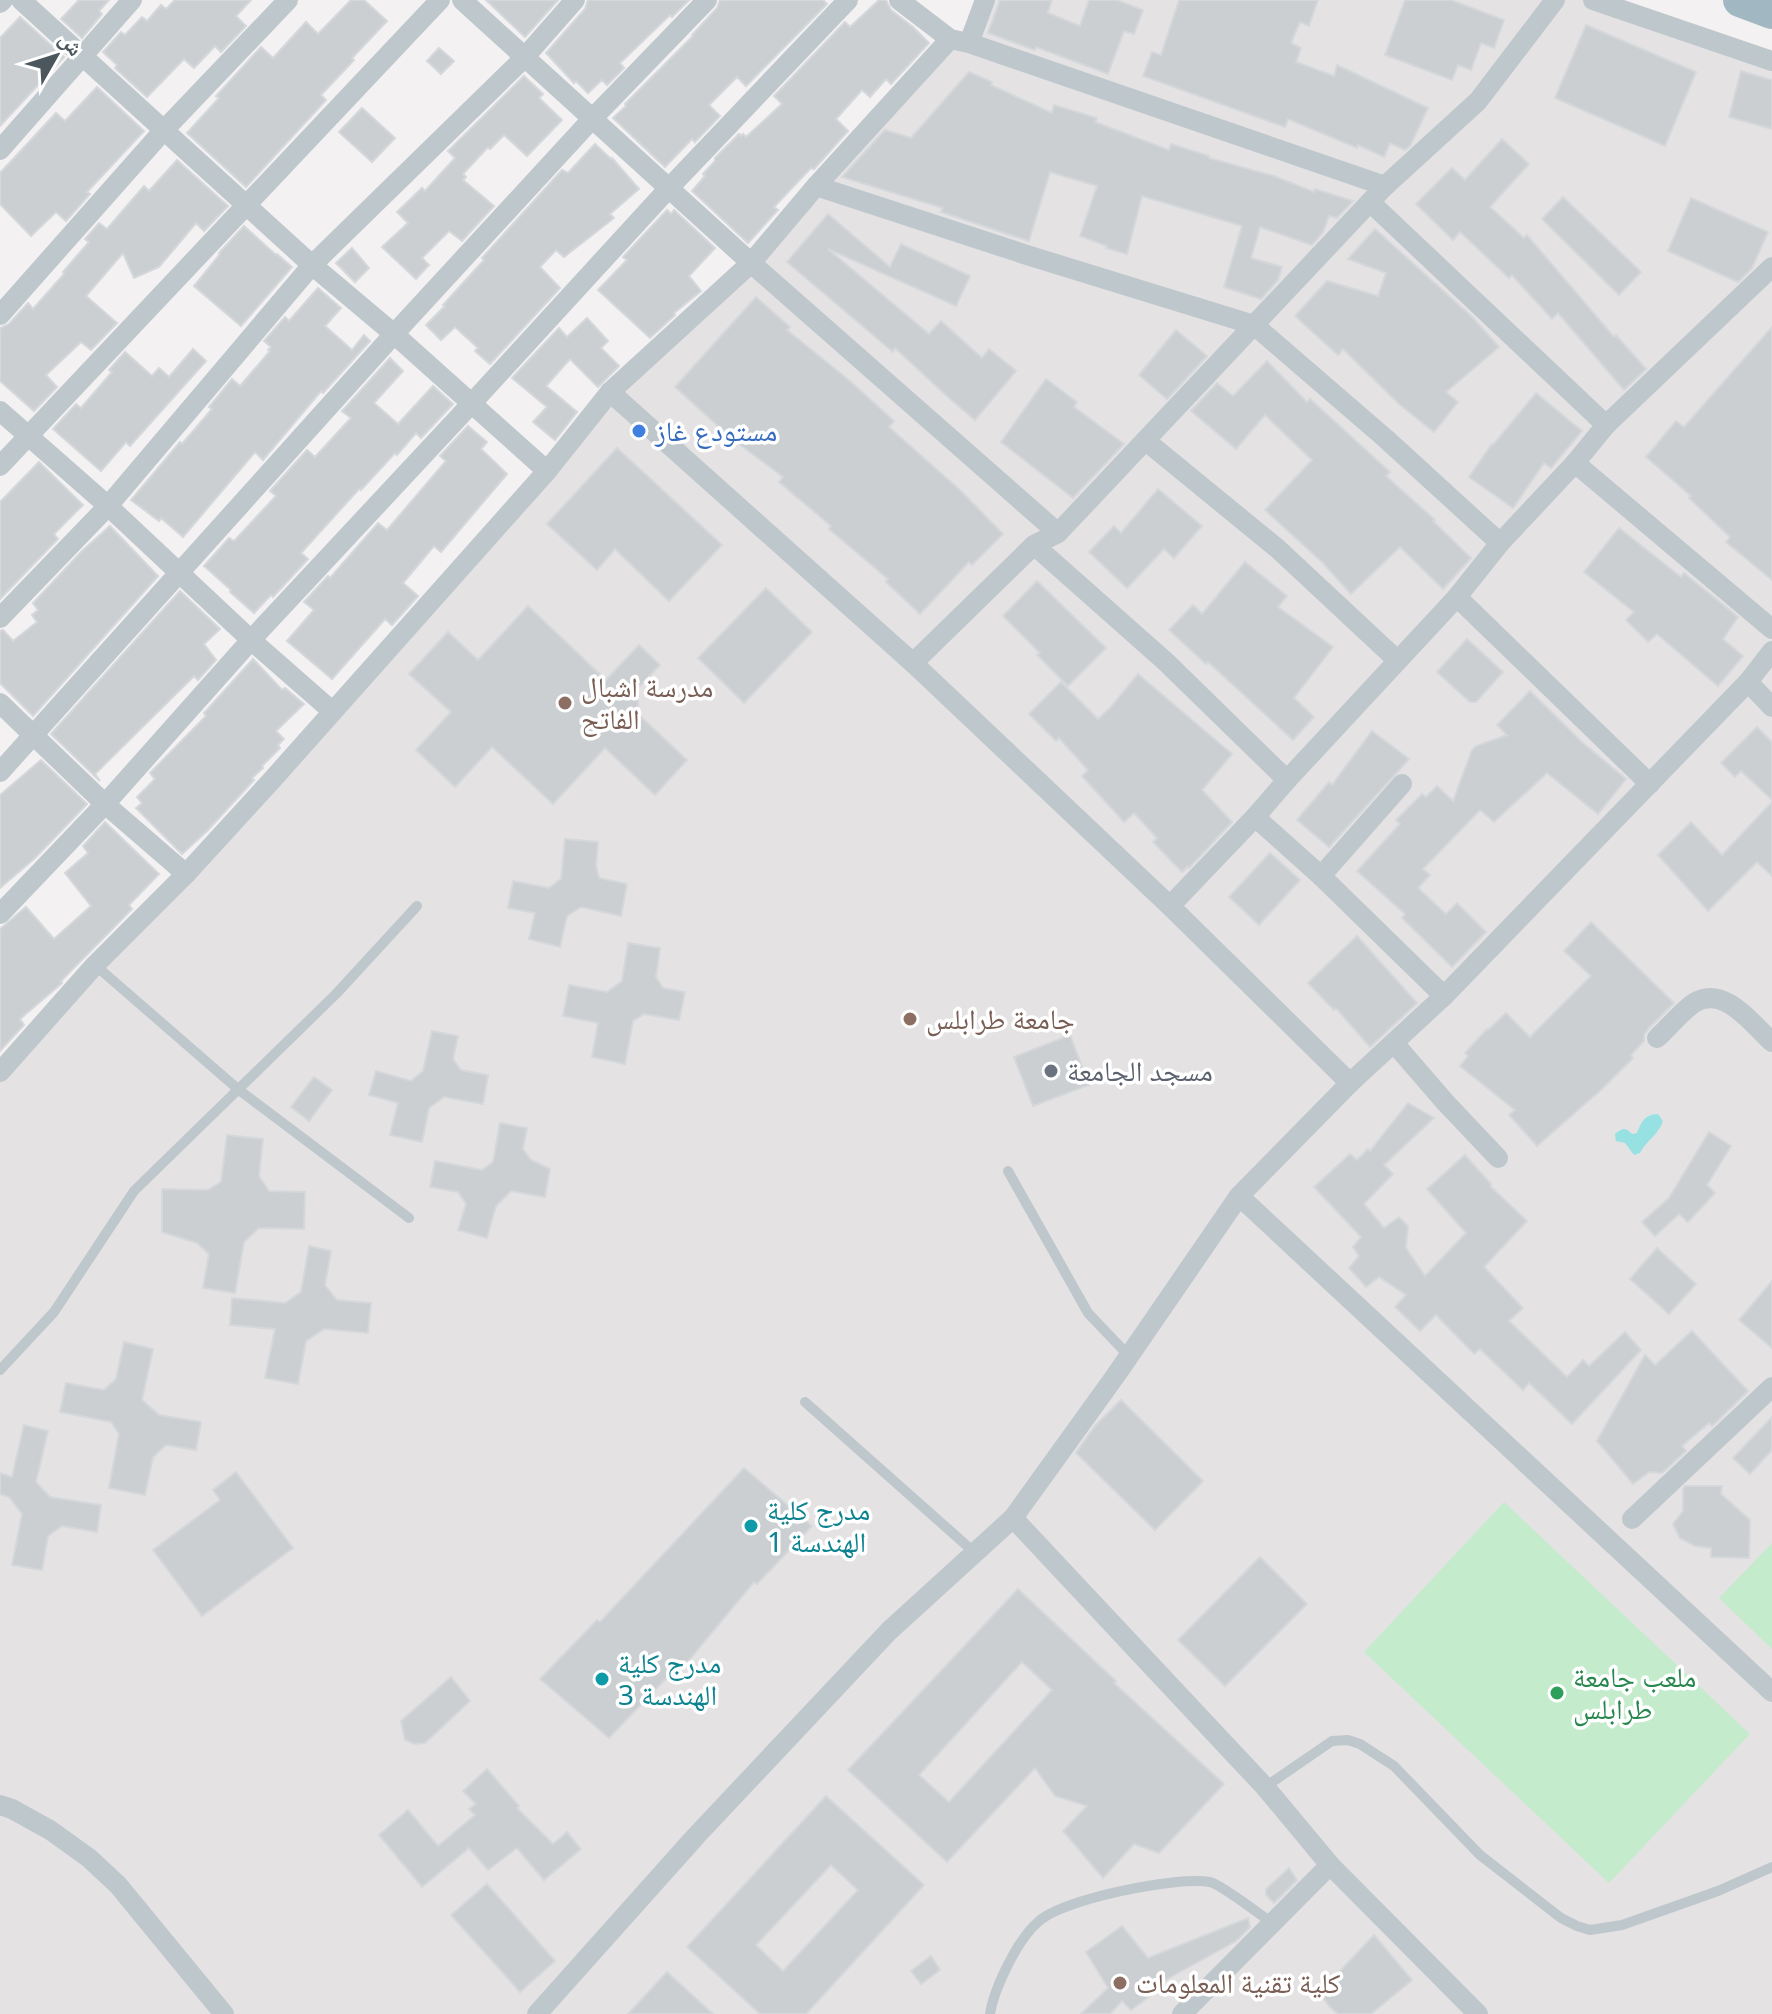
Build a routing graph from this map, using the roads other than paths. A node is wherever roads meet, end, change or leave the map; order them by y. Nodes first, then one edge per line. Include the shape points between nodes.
1 (21, 0) edge
2 (132, 0) edge
3 (288, 0) edge
4 (440, 0) edge
5 (462, 0) edge
6 (575, 0) edge
7 (707, 0) edge
8 (848, 0) edge
9 (899, 0) edge
10 (985, 0) edge
11 (1555, 0) edge
12 (1593, 0) edge
13 (1740, 0) edge
14 (1772, 12) edge
15 (959, 41) junction
16 (83, 54) junction
17 (524, 58) junction
18 (1772, 61) edge
19 (592, 119) junction
20 (164, 130) junction
21 (0, 150) edge
22 (816, 186) junction
23 (1385, 186) junction
24 (669, 188) junction
25 (1370, 202) junction
26 (246, 205) junction
27 (751, 263) junction
28 (312, 265) junction
29 (1772, 267) edge
30 (0, 315) edge
31 (1254, 325) junction
32 (394, 334) junction
33 (610, 392) junction
34 (472, 403) junction
35 (0, 411) edge
36 (1606, 425) junction
37 (28, 436) junction
38 (1146, 441) junction
39 (1575, 463) junction
40 (0, 466) edge
41 (547, 471) junction
42 (108, 506) junction
43 (1058, 533) junction
44 (1500, 543) junction
45 (1034, 545) junction
46 (180, 572) junction
47 (1457, 597) junction
48 (0, 618) edge
49 (1772, 629) edge
50 (251, 640) junction
51 (1772, 651) edge
52 (1397, 660) junction
53 (913, 663) junction
54 (1748, 682) junction
55 (0, 703) edge
56 (1772, 707) edge
57 (332, 711) junction
58 (35, 736) junction
59 (0, 772) edge
60 (1287, 780) junction
61 (1402, 784) dead end
62 (1650, 784) junction
63 (105, 804) junction
64 (1255, 817) junction
65 (186, 874) junction
66 (1321, 876) junction
67 (417, 906) dead end
68 (1170, 906) junction
69 (0, 914) edge
70 (95, 965) junction
71 (1444, 996) junction
72 (1770, 1036) edge
73 (1657, 1038) dead end
74 (1394, 1043) junction
75 (0, 1072) edge
76 (1350, 1083) junction
77 (239, 1090) junction
78 (1498, 1158) dead end
79 (1008, 1171) dead end
80 (1239, 1196) junction
81 (409, 1218) dead end
82 (1129, 1356) junction
83 (0, 1370) edge
84 (1772, 1387) edge
85 (805, 1402) dead end
86 (1013, 1518) junction
87 (1632, 1519) dead end
88 (975, 1553) junction
89 (1772, 1692) edge
90 (1265, 1787) junction
91 (0, 1805) edge
92 (1330, 1865) junction
93 (1772, 1867) edge
94 (1272, 1923) junction
95 (224, 2014) edge
96 (537, 2014) edge
97 (990, 2014) edge
98 (1182, 2014) edge
99 (1478, 2014) edge

1 - 16 street
2 - 16 street
3 - 20 street
4 - 26 street
5 - 17 street
6 - 17 street
7 - 19 street
8 - 24 street
9 - 15 street
10 - 15 street
11 - 23 street via 1478,101
12 - 18 street
13 - 14 highway
15 - 22 street
15 - 23 street
16 - 20 street
16 - 21 street
17 - 19 street
17 - 28 street
19 - 24 street
19 - 32 street
20 - 26 street
20 - 30 street
22 - 27 street
22 - 31 street
23 - 25 street
24 - 27 street
24 - 34 street
25 - 31 street
25 - 36 street
26 - 28 street
26 - 37 street
27 - 33 street
27 - 43 street
28 - 32 street
28 - 42 street
29 - 36 street
31 - 38 street
31 - 44 street
32 - 34 street
32 - 46 street
33 - 41 street
33 - 53 street
34 - 41 street
34 - 50 street
35 - 37 street
36 - 39 street
37 - 40 street
37 - 42 street
38 - 43 street
38 - 52 street via 1278,549
39 - 44 street
39 - 49 street
41 - 57 street
42 - 46 street
42 - 48 street
43 - 45 street
44 - 47 street
45 - 53 street
45 - 60 street via 1166,662
46 - 50 street
46 - 58 street
47 - 52 street
47 - 62 street
50 - 57 street
50 - 63 street
51 - 54 street
52 - 60 street
53 - 68 street
54 - 56 street
54 - 62 street
55 - 58 street
57 - 65 street
58 - 59 street
58 - 63 street
60 - 64 street
61 - 66 street
62 - 71 street
63 - 65 street
63 - 69 street
64 - 66 street
64 - 68 street
65 - 70 street
66 - 71 street
67 - 77 lane
68 - 76 street
70 - 75 street
70 - 77 lane
71 - 74 street
72 - 73 street via 1734,1006 1706,999
74 - 76 street
74 - 78 street
76 - 80 street
77 - 81 lane
77 - 83 lane via 134,1191 54,1312
79 - 82 lane via 1088,1313
80 - 82 street
80 - 89 street
82 - 86 street
84 - 87 street
85 - 88 lane
86 - 88 street
86 - 90 street
88 - 96 street via 889,1631
90 - 92 street
90 - 93 lane via 1332,1741 1360,1744 1394,1766 1480,1855 1561,1918 1590,1930 1622,1925
91 - 95 street via 50,1830 118,1885
92 - 94 street
92 - 99 street
94 - 97 lane via 1212,1882 1110,1893 1068,1906 1039,1920 1013,1953
94 - 98 street

